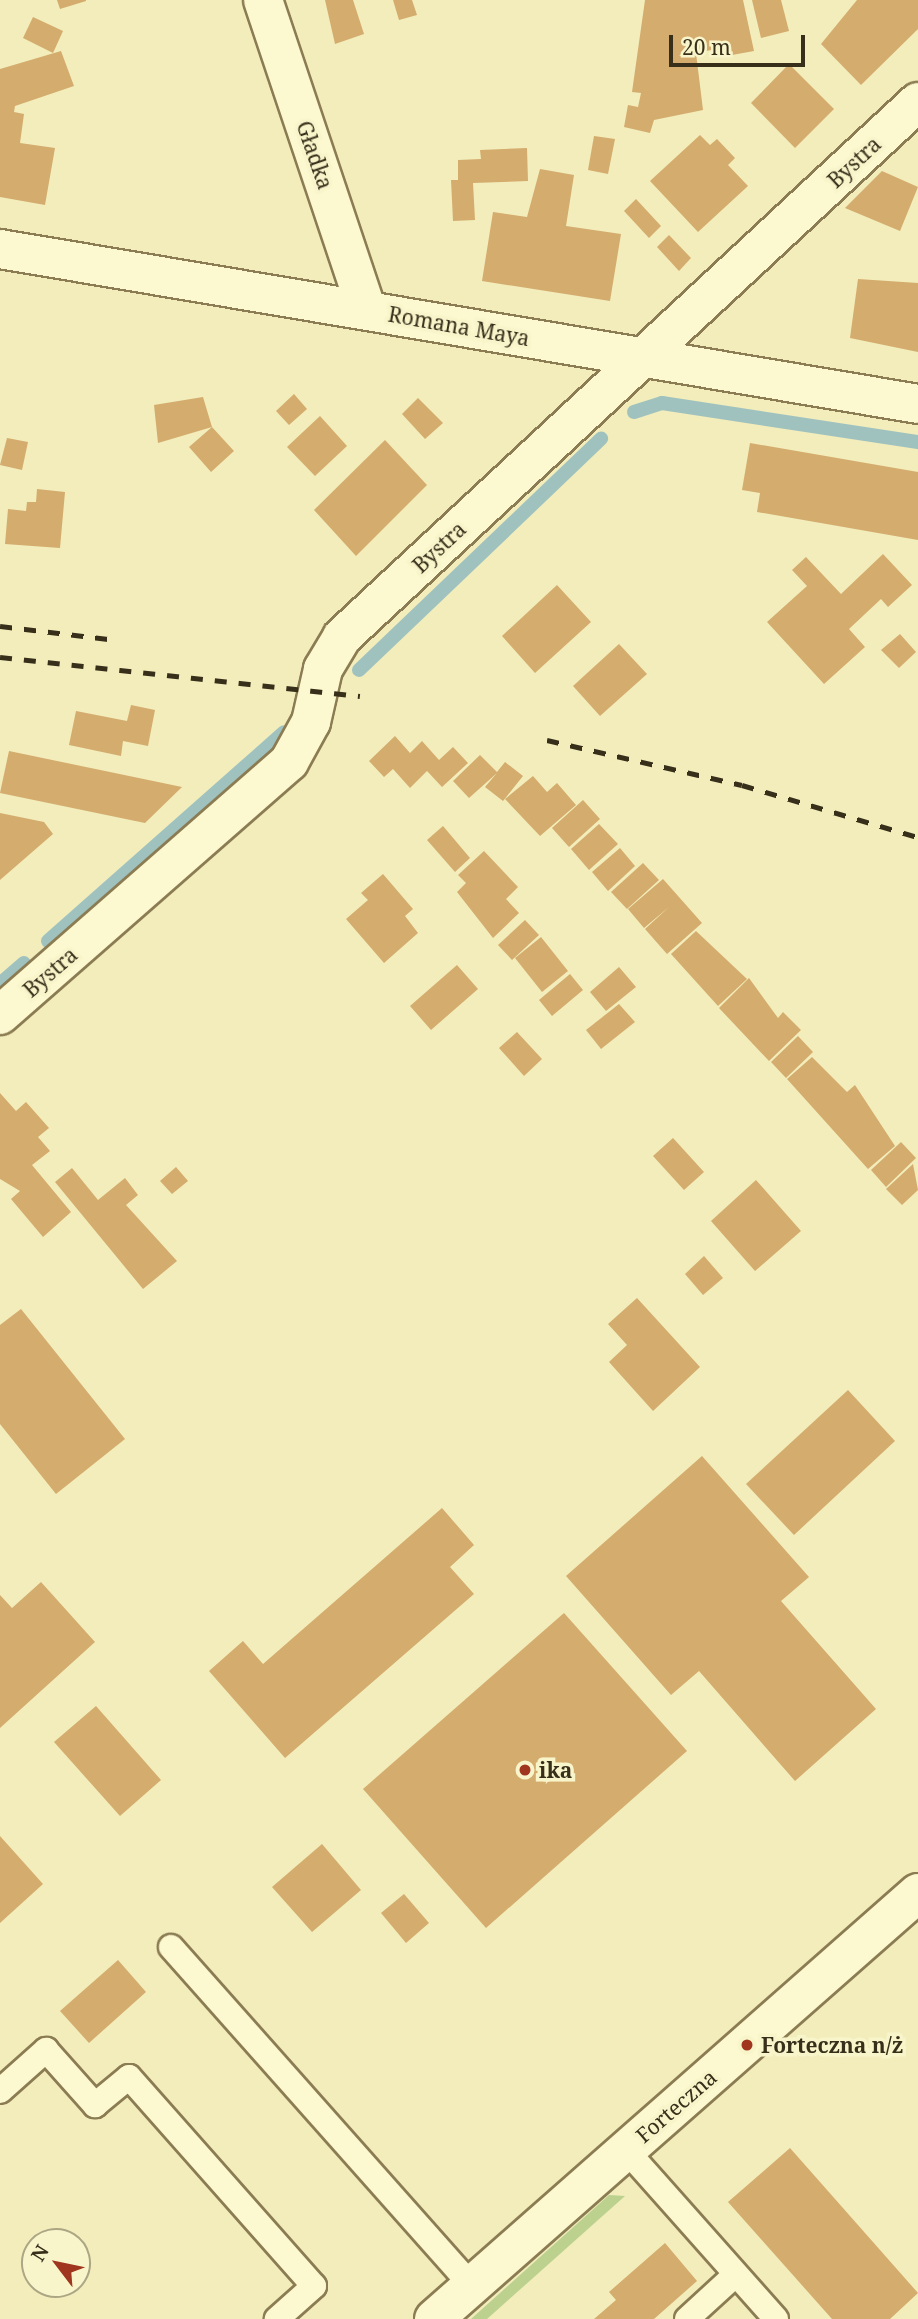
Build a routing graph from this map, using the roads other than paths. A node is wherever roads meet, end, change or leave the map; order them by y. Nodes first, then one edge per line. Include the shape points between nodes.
1 (263, 0) edge
2 (918, 102) edge
3 (0, 249) edge
4 (367, 310) junction
5 (643, 359) junction
6 (918, 404) edge
7 (0, 1015) edge
8 (918, 1893) edge
9 (171, 1947) dead end
10 (0, 2091) edge
11 (626, 2150) junction
12 (735, 2275) junction
13 (472, 2286) junction
14 (277, 2319) edge
15 (434, 2319) edge
16 (687, 2319) edge
17 (776, 2319) edge

1 - 4 street, Gładka
2 - 5 street, Bystra
3 - 4 street, Romana Maya
4 - 5 street, Romana Maya
5 - 6 street, Romana Maya
5 - 7 street, Bystra via 342,637 323,669 311,722 289,762
8 - 11 street, Forteczna
9 - 13 lane
10 - 14 lane via 46,2050 96,2105 129,2077 314,2287
11 - 12 lane
11 - 13 street, Forteczna
12 - 16 lane
12 - 17 lane
13 - 15 street, Forteczna

